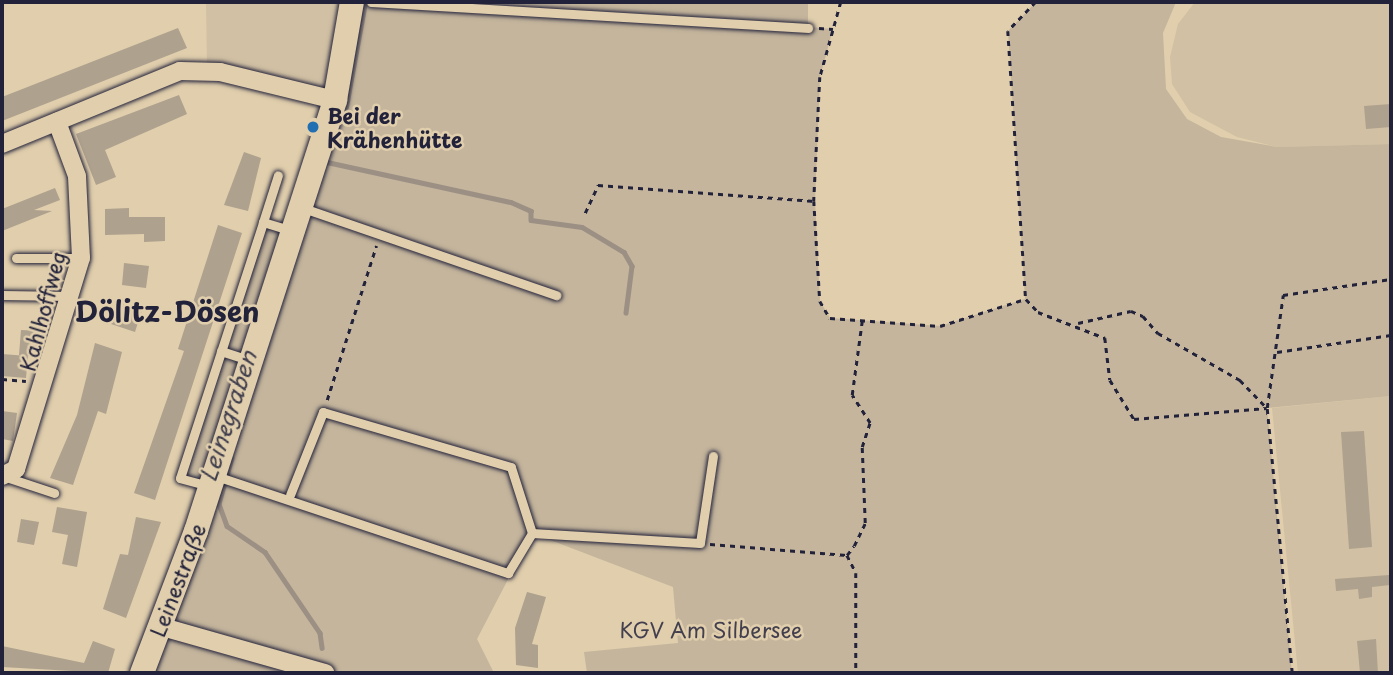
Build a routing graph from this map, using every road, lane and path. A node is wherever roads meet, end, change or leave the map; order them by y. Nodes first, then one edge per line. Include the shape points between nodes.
1 (352, 2) edge
2 (371, 2) edge
3 (841, 2) edge
4 (1036, 2) edge
5 (808, 28) dead end
6 (335, 100) junction
7 (57, 122) junction
8 (2, 144) edge
9 (278, 175) dead end
10 (814, 201) junction
11 (306, 210) junction
12 (585, 213) dead end
13 (263, 222) junction
14 (289, 230) junction
15 (379, 236) junction
16 (16, 258) dead end
17 (82, 258) junction
18 (1391, 279) edge
19 (2, 295) edge
20 (556, 295) dead end
21 (72, 296) junction
22 (1026, 299) junction
23 (862, 321) junction
24 (1078, 323) junction
25 (1391, 335) edge
26 (221, 351) junction
27 (1275, 352) junction
28 (249, 360) junction
29 (2, 379) edge
30 (46, 382) junction
31 (1267, 408) junction
32 (323, 412) junction
33 (713, 456) dead end
34 (7, 474) edge
35 (219, 480) junction
36 (54, 493) dead end
37 (290, 495) junction
38 (532, 533) junction
39 (700, 543) junction
40 (847, 555) junction
41 (159, 626) junction
42 (142, 673) edge
43 (325, 673) edge
44 (856, 673) edge
45 (1292, 673) edge

1 - 6 main road, Leinestraße
2 - 5 lane
3 - 10 path via 820,77
4 - 22 path via 1008,31
6 - 7 street via 220,72 180,71
6 - 11 main road, Leinestraße
7 - 8 street
7 - 17 street, Kahlhoffweg via 78,176
9 - 13 lane
10 - 12 path via 598,184
10 - 23 path via 820,301 830,318
11 - 14 main road, Leinestraße
11 - 15 lane
13 - 14 lane
13 - 26 lane
14 - 28 main road, Leinestraße
15 - 20 lane
15 - 32 path
16 - 17 lane
17 - 21 street, Kahlhoffweg
18 - 27 path via 1283,295
19 - 21 lane
21 - 30 street, Kahlhoffweg
22 - 23 path via 940,326
22 - 24 path via 1038,312
23 - 40 path via 852,395 870,423 862,447 865,523
24 - 31 path via 1130,311 1143,316 1157,333 1240,380
24 - 31 path via 1105,338 1110,380 1134,419
25 - 27 path
26 - 28 lane
26 - 35 lane via 180,478
27 - 31 path
28 - 35 main road, Leinestraße
29 - 30 path
30 - 34 street, Kahlhoffweg
31 - 45 path
32 - 37 lane
32 - 38 lane via 511,467
33 - 39 lane
34 - 36 lane
35 - 37 lane
35 - 41 main road, Leinestraße
37 - 38 lane via 508,573
38 - 39 lane
39 - 40 path
40 - 44 path via 856,573
41 - 42 main road, Leinestraße
41 - 43 street

